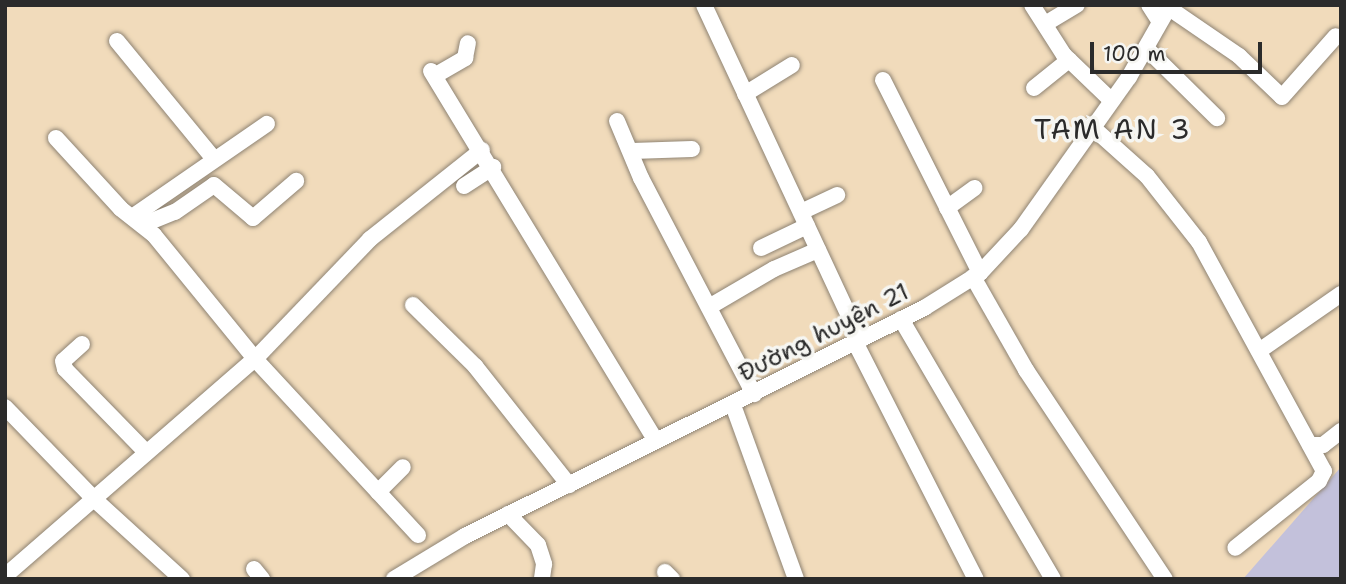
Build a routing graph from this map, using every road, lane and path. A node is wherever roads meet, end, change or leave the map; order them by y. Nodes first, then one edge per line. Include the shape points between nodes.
1 (704, 5) edge
2 (1032, 5) edge
3 (1077, 5) edge
4 (1149, 5) edge
5 (1169, 7) edge
6 (1160, 22) junction
7 (1045, 24) junction
8 (1336, 36) dead end
9 (117, 41) dead end
10 (468, 43) dead end
11 (1146, 48) junction
12 (1069, 60) junction
13 (792, 65) dead end
14 (883, 80) dead end
15 (1034, 89) dead end
16 (745, 94) junction
17 (1112, 101) junction
18 (1217, 118) dead end
19 (617, 121) dead end
20 (267, 124) dead end
21 (1091, 126) junction
22 (56, 138) dead end
23 (692, 149) dead end
24 (482, 150) junction
25 (632, 151) junction
26 (213, 158) junction
27 (493, 167) junction
28 (296, 181) dead end
29 (464, 186) dead end
30 (975, 188) dead end
31 (837, 195) dead end
32 (947, 208) junction
33 (804, 219) junction
34 (137, 221) junction
35 (761, 248) dead end
36 (818, 250) junction
37 (976, 275) junction
38 (1341, 294) edge
39 (413, 305) dead end
40 (709, 307) junction
41 (901, 319) junction
42 (858, 341) junction
43 (82, 344) dead end
44 (1259, 351) junction
45 (255, 359) junction
46 (754, 394) junction
47 (733, 405) junction
48 (5, 407) edge
49 (1341, 431) edge
50 (656, 441) junction
51 (1310, 445) junction
52 (145, 451) junction
53 (403, 467) dead end
54 (569, 485) junction
55 (379, 492) junction
56 (94, 499) junction
57 (508, 514) junction
58 (418, 535) dead end
59 (1235, 548) dead end
60 (5, 576) edge
61 (182, 579) edge
62 (394, 579) edge
63 (542, 579) edge
64 (796, 579) edge
65 (976, 579) edge
66 (1053, 579) edge
67 (1165, 579) edge

1 - 16 street
2 - 7 street
3 - 7 street
4 - 6 street
5 - 6 street, Đường huyện 21
5 - 8 street via 1239,56 1282,97
6 - 11 street, Đường huyện 21
7 - 12 street
9 - 26 street
10 - 24 street via 466,58 434,73
11 - 17 street, Đường huyện 21
11 - 18 street
12 - 15 street
12 - 17 street
13 - 16 street
14 - 32 street
16 - 33 street
17 - 21 street, Đường huyện 21
19 - 25 street
20 - 26 street
21 - 37 street, Đường huyện 21 via 1021,229
21 - 44 street via 1168,200 1199,242
22 - 34 street
23 - 25 street
24 - 27 street
24 - 45 street via 370,239
25 - 40 street via 641,178
26 - 34 street
27 - 29 street
27 - 50 street
28 - 34 street via 253,218 214,185 175,212
30 - 32 street
31 - 33 street
32 - 37 street
33 - 35 street
33 - 36 street
34 - 45 street
36 - 40 street
36 - 42 street
37 - 41 street, Đường huyện 21
37 - 67 street via 1026,370
38 - 44 street
39 - 54 street via 475,366
40 - 46 street
41 - 42 street, Đường huyện 21
41 - 66 street
42 - 46 street, Đường huyện 21
42 - 65 street
43 - 52 street via 63,361 65,369
44 - 51 street
45 - 52 street
45 - 55 street
46 - 47 street, Đường huyện 21
47 - 50 street, Đường huyện 21
47 - 64 street
48 - 56 street
49 - 51 street via 1323,445
50 - 54 street, Đường huyện 21
51 - 59 street via 1323,476
52 - 56 street
53 - 55 street
54 - 57 street, Đường huyện 21
55 - 58 street
56 - 60 street
56 - 61 street
57 - 62 street, Đường huyện 21
57 - 63 street via 538,545 544,564

